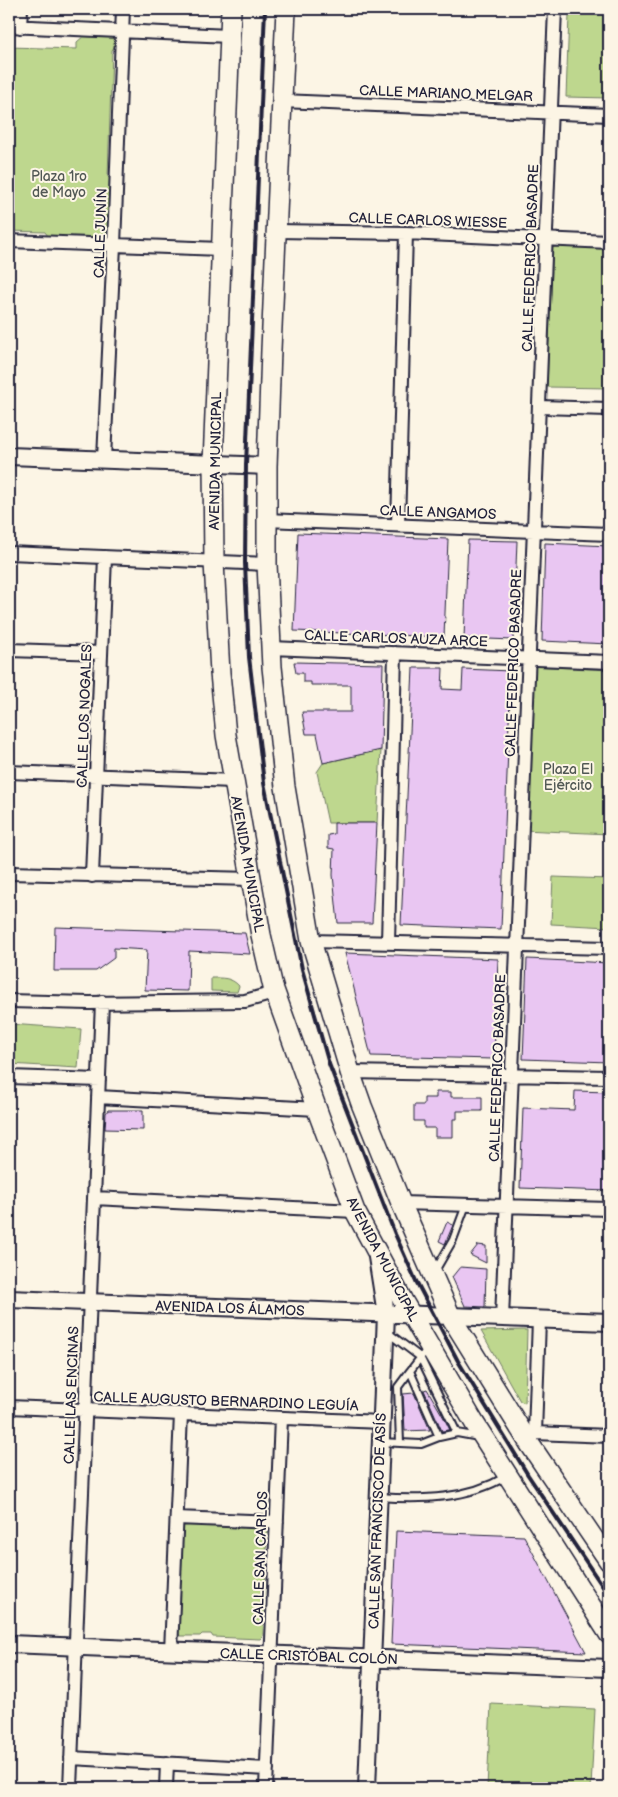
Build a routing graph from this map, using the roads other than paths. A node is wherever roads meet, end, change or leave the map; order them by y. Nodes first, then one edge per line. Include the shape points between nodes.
1 (21, 9) edge
2 (123, 9) edge
3 (231, 9) edge
4 (286, 9) edge
5 (555, 9) edge
6 (14, 27) edge
7 (122, 31) junction
8 (229, 36) junction
9 (282, 101) junction
10 (551, 113) junction
11 (609, 115) edge
12 (276, 231) junction
13 (406, 233) junction
14 (546, 240) junction
15 (9, 241) edge
16 (609, 242) edge
17 (114, 245) junction
18 (9, 248) edge
19 (221, 249) junction
20 (539, 406) junction
21 (609, 409) edge
22 (9, 456) edge
23 (104, 459) junction
24 (213, 464) junction
25 (266, 466) junction
26 (266, 520) junction
27 (398, 525) junction
28 (534, 531) junction
29 (609, 534) edge
30 (9, 553) edge
31 (105, 557) junction
32 (214, 562) junction
33 (266, 564) junction
34 (271, 648) junction
35 (9, 650) edge
36 (101, 653) junction
37 (395, 653) junction
38 (529, 659) junction
39 (609, 662) edge
40 (9, 772) edge
41 (96, 776) junction
42 (233, 781) junction
43 (9, 873) edge
44 (92, 876) junction
45 (252, 879) junction
46 (311, 941) junction
47 (388, 943) junction
48 (517, 946) junction
49 (609, 948) edge
50 (274, 993) junction
51 (9, 1001) edge
52 (102, 1002) junction
53 (350, 1072) junction
54 (512, 1075) junction
55 (9, 1077) edge
56 (609, 1077) edge
57 (99, 1080) junction
58 (98, 1097) junction
59 (317, 1109) junction
60 (94, 1198) junction
61 (401, 1203) junction
62 (466, 1205) junction
63 (506, 1206) junction
64 (609, 1209) edge
65 (355, 1211) junction
66 (376, 1249) junction
67 (433, 1276) junction
68 (9, 1299) edge
69 (90, 1302) junction
70 (412, 1315) junction
71 (451, 1317) junction
72 (502, 1318) junction
73 (539, 1320) junction
74 (386, 1322) junction
75 (609, 1322) edge
76 (425, 1351) junction
77 (410, 1371) junction
78 (9, 1407) edge
79 (85, 1410) junction
80 (181, 1414) junction
81 (281, 1418) junction
82 (382, 1422) junction
83 (457, 1433) junction
84 (609, 1436) edge
85 (440, 1438) junction
86 (485, 1438) junction
87 (532, 1438) junction
88 (381, 1442) junction
89 (400, 1443) junction
90 (508, 1475) junction
91 (379, 1497) junction
92 (177, 1518) junction
93 (277, 1522) junction
94 (609, 1560) edge
95 (609, 1634) edge
96 (9, 1644) edge
97 (76, 1647) junction
98 (172, 1651) junction
99 (271, 1655) junction
100 (372, 1659) junction
101 (609, 1668) edge
102 (71, 1758) junction
103 (167, 1763) junction
104 (266, 1768) junction
105 (70, 1788) edge
106 (166, 1788) edge
107 (266, 1788) edge
108 (367, 1788) edge

1 - 6 street
2 - 7 street, CALLE JUNÍN
3 - 8 main road, AVENIDA MUNICIPAL
4 - 9 main road
5 - 10 street, CALLE FEDERICO BASADRE
6 - 7 street
7 - 8 street
7 - 17 street, CALLE JUNÍN
8 - 19 main road, AVENIDA MUNICIPAL
9 - 10 street, CALLE MARIANO MELGAR
9 - 12 main road
10 - 11 street, CALLE MARIANO MELGAR
10 - 14 street, CALLE FEDERICO BASADRE
12 - 13 street, CALLE CARLOS WIESSE
12 - 25 main road
13 - 14 street, CALLE CARLOS WIESSE
13 - 27 street
14 - 16 street, CALLE CARLOS WIESSE
14 - 20 street, CALLE FEDERICO BASADRE
15 - 17 street
15 - 18 street
17 - 19 street
17 - 23 street, CALLE JUNÍN
19 - 24 main road, AVENIDA MUNICIPAL
20 - 21 street
20 - 28 street, CALLE FEDERICO BASADRE
22 - 23 street
23 - 24 street
24 - 25 street
24 - 32 main road, AVENIDA MUNICIPAL
25 - 26 main road
26 - 27 street, CALLE ANGAMOS
26 - 33 main road
27 - 28 street, CALLE ANGAMOS
28 - 29 street, CALLE ANGAMOS
28 - 38 street, CALLE FEDERICO BASADRE
30 - 31 street
31 - 32 street
31 - 36 street, CALLE LOS NOGALES
32 - 33 street
32 - 42 main road, AVENIDA MUNICIPAL via 222,691
33 - 34 main road
34 - 37 street, CALLE CARLOS AUZA ARCE
34 - 46 main road via 285,787
35 - 36 street
36 - 41 street, CALLE LOS NOGALES
37 - 38 street, CALLE CARLOS AUZA ARCE
37 - 47 street
38 - 39 street, CALLE CARLOS AUZA ARCE
38 - 48 street, CALLE FEDERICO BASADRE
40 - 41 street
41 - 42 street
41 - 44 street, CALLE LOS NOGALES
42 - 45 main road, AVENIDA MUNICIPAL
43 - 44 street
44 - 45 street
45 - 50 main road, AVENIDA MUNICIPAL
46 - 47 street
46 - 53 main road
47 - 48 street
48 - 49 street
48 - 54 street, CALLE FEDERICO BASADRE
50 - 52 street via 246,1001
50 - 59 main road, AVENIDA MUNICIPAL
51 - 52 street
52 - 57 street, CALLE LAS ENCINAS
53 - 54 street
53 - 61 main road
54 - 56 street
54 - 63 street, CALLE FEDERICO BASADRE
55 - 57 street
57 - 58 street, CALLE LAS ENCINAS
58 - 59 street
58 - 60 street, CALLE LAS ENCINAS
59 - 65 main road, AVENIDA MUNICIPAL
60 - 65 street
60 - 69 street, CALLE LAS ENCINAS
61 - 62 street
61 - 67 main road
62 - 63 street
62 - 67 lane via 453,1240
63 - 64 street
63 - 72 street, CALLE FEDERICO BASADRE
65 - 66 main road, AVENIDA MUNICIPAL
66 - 70 main road, AVENIDA MUNICIPAL
66 - 74 street, CALLE SAN FRANCISCO DE ASÍS
67 - 71 main road
68 - 69 street, AVENIDA LOS ÁLAMOS
69 - 74 street, AVENIDA LOS ÁLAMOS
69 - 79 street, CALLE LAS ENCINAS
70 - 71 street, AVENIDA LOS ÁLAMOS
70 - 74 street, AVENIDA LOS ÁLAMOS
70 - 76 main road, AVENIDA MUNICIPAL
71 - 72 street, AVENIDA LOS ÁLAMOS
71 - 87 main road
72 - 73 street, AVENIDA LOS ÁLAMOS
73 - 75 street, AVENIDA LOS ÁLAMOS
73 - 87 street
74 - 76 lane
74 - 82 street, CALLE SAN FRANCISCO DE ASÍS
76 - 77 lane
76 - 83 lane
76 - 86 main road, AVENIDA MUNICIPAL
77 - 85 lane
77 - 89 lane via 398,1387
78 - 79 street, CALLE AUGUSTO BERNARDINO LEGUÍA
79 - 80 street, CALLE AUGUSTO BERNARDINO LEGUÍA
79 - 97 street, CALLE LAS ENCINAS
80 - 81 street, CALLE AUGUSTO BERNARDINO LEGUÍA
80 - 92 street
81 - 82 street, CALLE AUGUSTO BERNARDINO LEGUÍA
81 - 93 street, CALLE SAN CARLOS
82 - 88 street, CALLE SAN FRANCISCO DE ASÍS
83 - 85 lane
83 - 86 lane
84 - 87 street
85 - 89 lane via 421,1444
86 - 90 main road, AVENIDA MUNICIPAL
87 - 94 main road
88 - 89 lane
88 - 91 street, CALLE SAN FRANCISCO DE ASÍS
90 - 91 lane via 491,1486 466,1493 430,1498
90 - 95 main road, AVENIDA MUNICIPAL
91 - 100 street, CALLE SAN FRANCISCO DE ASÍS
92 - 93 street
92 - 98 street
93 - 99 street, CALLE SAN CARLOS
96 - 97 street, CALLE CRISTÓBAL COLÓN
97 - 98 street, CALLE CRISTÓBAL COLÓN
97 - 102 street, CALLE LAS ENCINAS
98 - 99 street, CALLE CRISTÓBAL COLÓN
99 - 100 street, CALLE CRISTÓBAL COLÓN
99 - 104 street, CALLE SAN CARLOS
100 - 101 street, CALLE CRISTÓBAL COLÓN
100 - 108 street, CALLE SAN FRANCISCO DE ASÍS
102 - 103 street
102 - 105 street, CALLE LAS ENCINAS
103 - 104 street
103 - 106 street
104 - 107 street, CALLE SAN CARLOS

